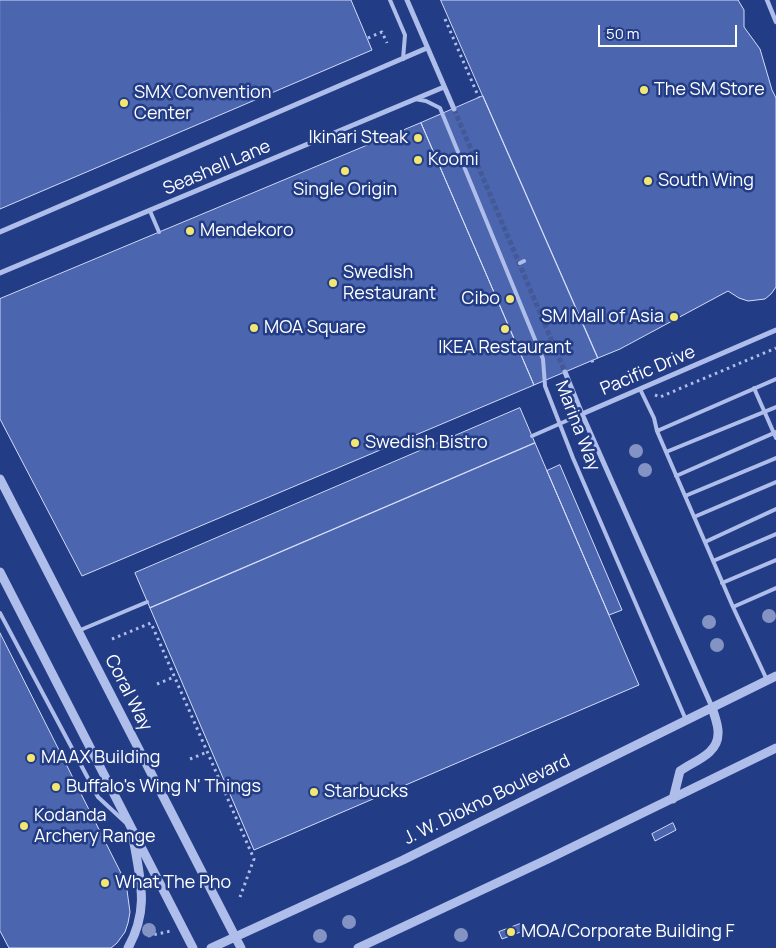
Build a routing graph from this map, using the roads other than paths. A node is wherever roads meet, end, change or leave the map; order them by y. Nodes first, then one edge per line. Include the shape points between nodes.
1 (390, 0) edge
2 (407, 0) edge
3 (767, 0) edge
4 (776, 22) edge
5 (427, 48) junction
6 (402, 59) junction
7 (444, 87) junction
8 (415, 99) junction
9 (454, 109) tunnel mouth
10 (150, 210) junction
11 (0, 232) edge
12 (159, 232) dead end
13 (0, 273) edge
14 (776, 330) edge
15 (566, 372) tunnel mouth
16 (776, 379) edge
17 (754, 388) junction
18 (640, 389) junction
19 (776, 407) edge
20 (765, 411) junction
21 (582, 414) junction
22 (560, 424) junction
23 (657, 431) junction
24 (775, 432) edge
25 (532, 436) dead end
26 (776, 438) edge
27 (666, 452) junction
28 (776, 458) edge
29 (676, 476) junction
30 (0, 479) edge
31 (776, 482) edge
32 (685, 496) junction
33 (776, 508) edge
34 (694, 518) junction
35 (776, 534) edge
36 (705, 542) junction
37 (776, 560) edge
38 (713, 561) junction
39 (0, 572) edge
40 (722, 583) junction
41 (776, 588) edge
42 (147, 602) dead end
43 (733, 607) junction
44 (0, 613) edge
45 (78, 631) junction
46 (776, 676) edge
47 (767, 680) junction
48 (712, 707) junction
49 (686, 720) junction
50 (776, 748) edge
51 (673, 799) junction
52 (131, 827) junction
53 (236, 937) junction
54 (128, 948) edge
55 (193, 948) edge
56 (211, 948) edge
57 (241, 948) edge
58 (358, 948) edge

1 - 6 lane via 405,35
2 - 5 street
3 - 4 street
5 - 6 street, Seashell Lane
5 - 7 street
6 - 11 street, Seashell Lane
7 - 8 street, Seashell Lane
7 - 9 street
8 - 10 street, Seashell Lane
8 - 22 lane, Marina Way via 440,108 543,359 545,386
10 - 12 lane
10 - 13 street, Seashell Lane
14 - 18 street, Pacific Drive
15 - 21 street, Marina Way
16 - 17 lane
17 - 20 lane
17 - 23 lane
18 - 21 street, Pacific Drive
18 - 23 lane
19 - 20 lane
20 - 24 lane
20 - 27 lane
21 - 22 lane, Pacific Drive
21 - 48 street, Marina Way
22 - 25 lane, Pacific Drive
22 - 49 lane, Marina Way
23 - 27 lane
24 - 26 lane
24 - 29 lane
27 - 29 lane
28 - 32 lane
29 - 32 lane
30 - 45 street, Coral Way
31 - 34 lane
32 - 34 lane
33 - 36 lane
34 - 36 lane
35 - 38 lane
36 - 38 lane
37 - 40 lane
38 - 40 lane
39 - 52 street
40 - 43 lane
41 - 43 lane
42 - 45 lane
43 - 47 lane
44 - 52 lane via 98,797
45 - 53 street, Coral Way
46 - 47 street, J. W. Diokno Boulevard
47 - 48 street, J. W. Diokno Boulevard
48 - 49 street, J. W. Diokno Boulevard
48 - 51 street via 719,733 717,745 706,756 680,771
49 - 53 street, J. W. Diokno Boulevard via 411,856
50 - 51 street
51 - 58 street
52 - 54 street via 143,897 136,934
52 - 55 street
53 - 56 street, J. W. Diokno Boulevard
53 - 57 street, Coral Way

